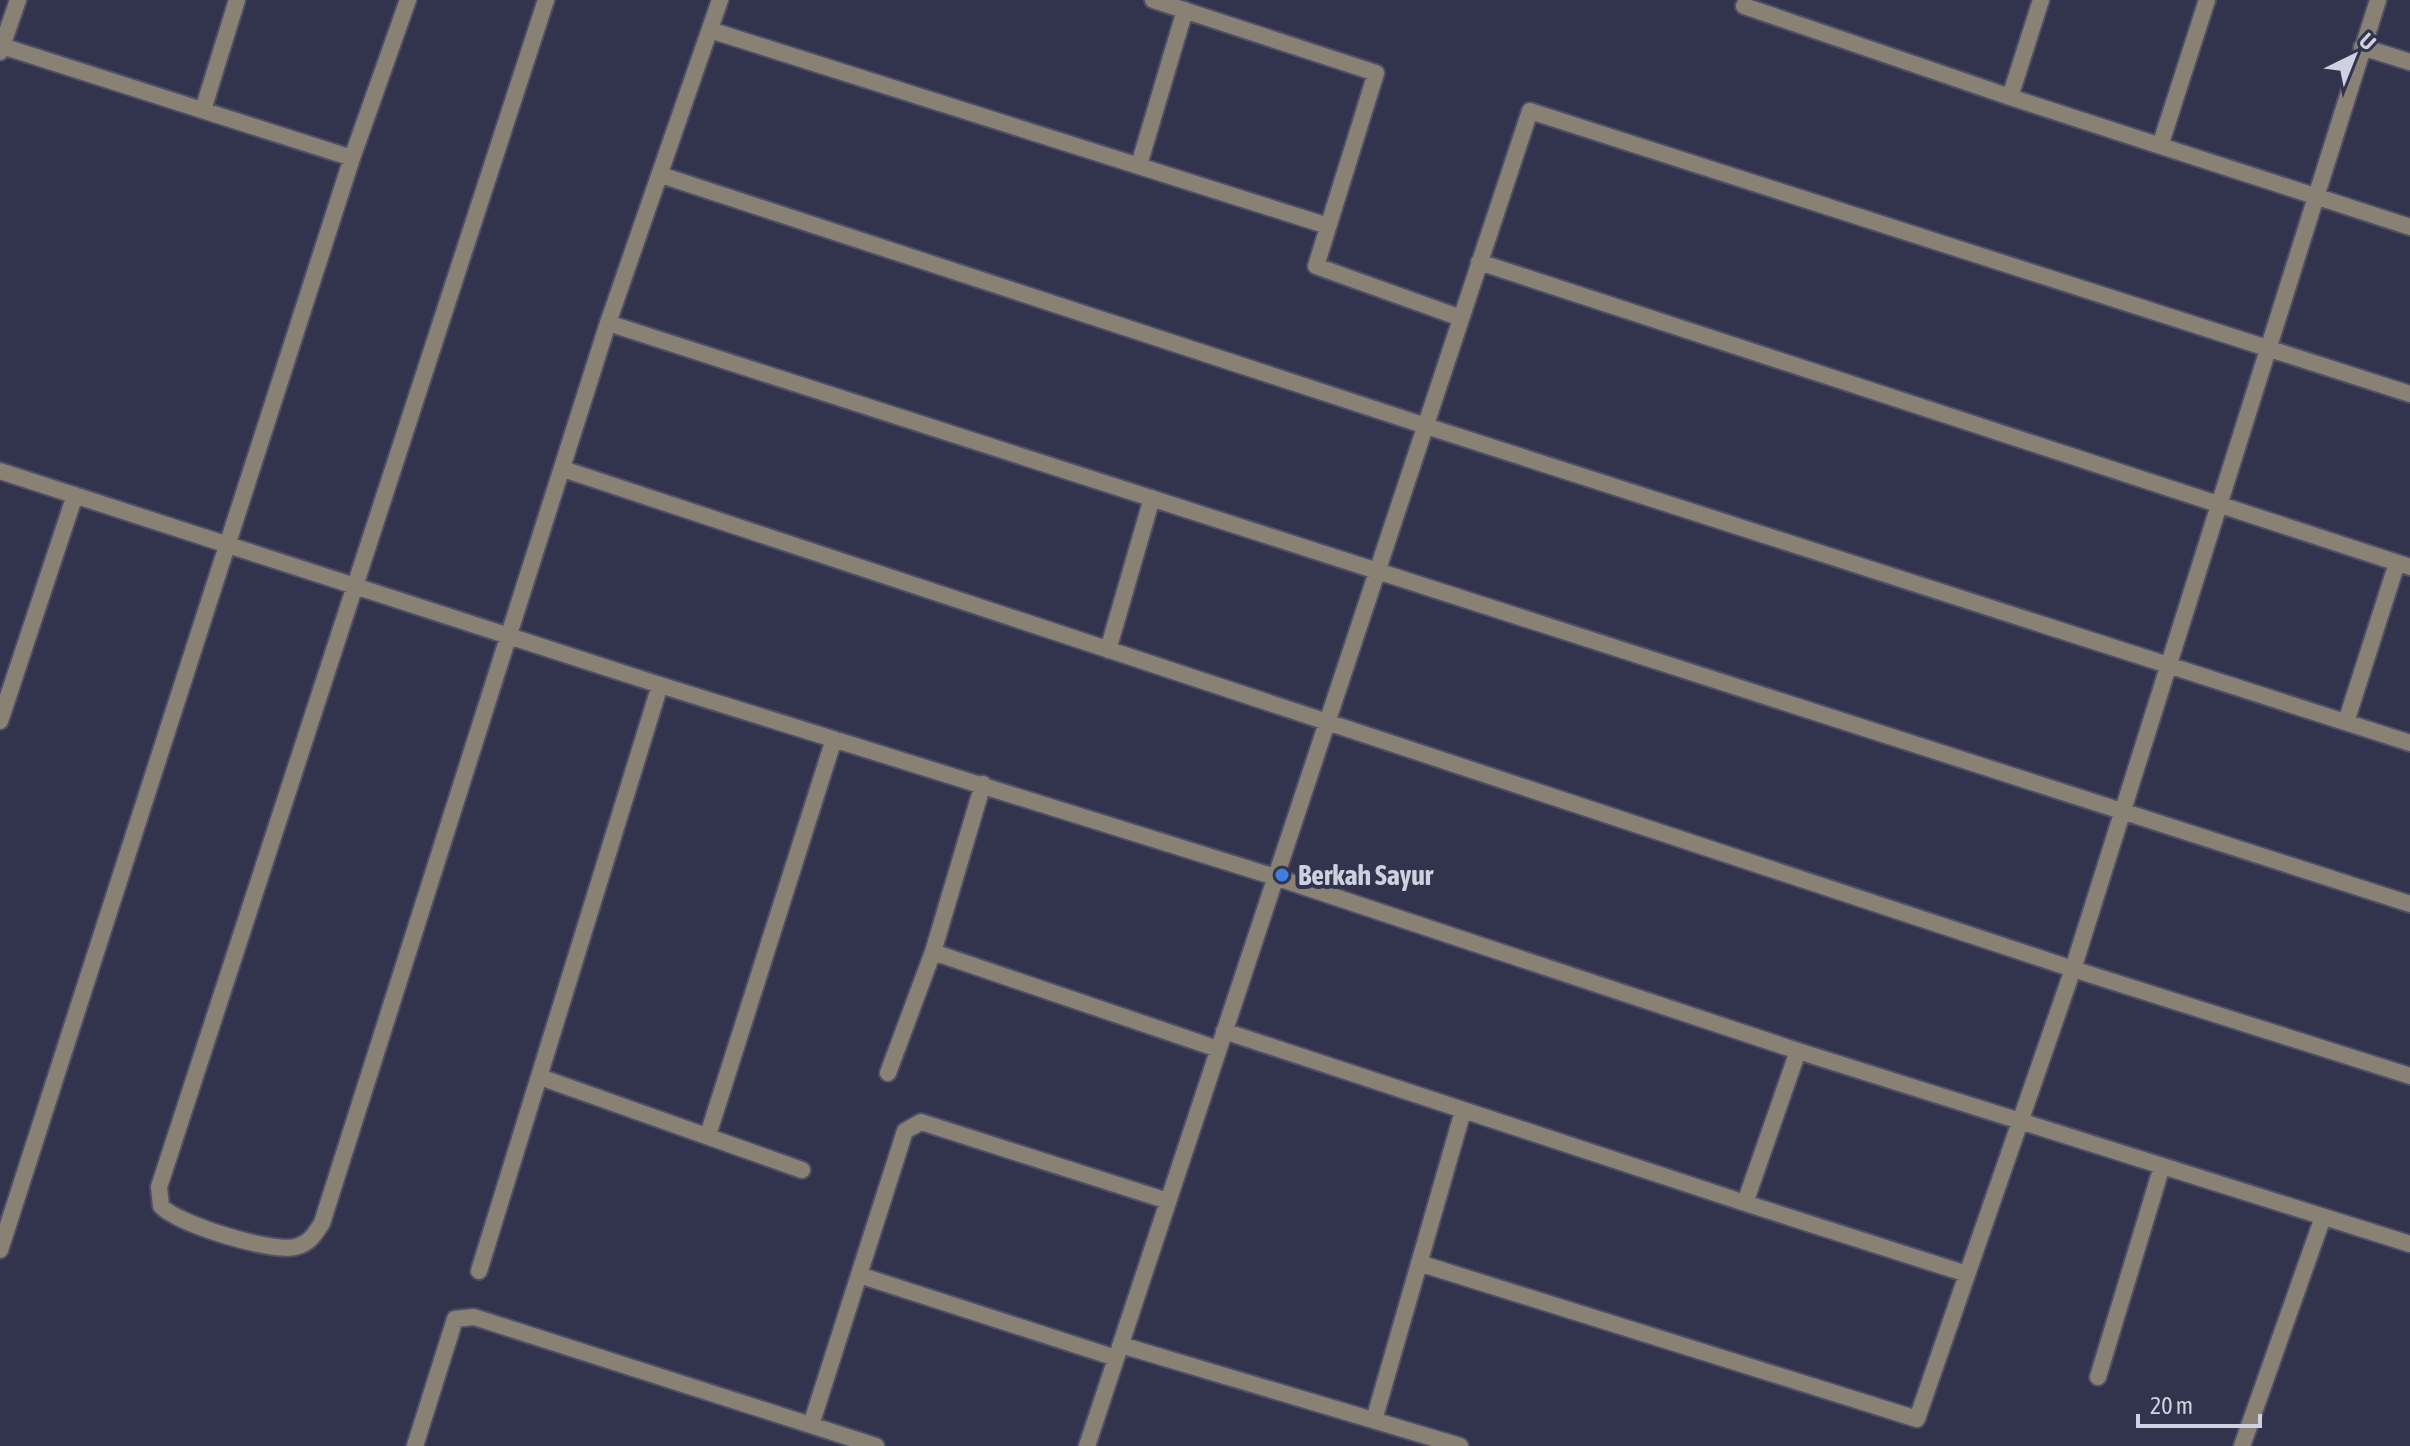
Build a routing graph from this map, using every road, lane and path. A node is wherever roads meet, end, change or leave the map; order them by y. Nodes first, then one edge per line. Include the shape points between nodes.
1 (18, 0) edge
2 (237, 0) edge
3 (408, 0) edge
4 (546, 0) edge
5 (720, 0) edge
6 (1153, 0) edge
7 (2041, 0) edge
8 (2207, 0) edge
9 (2378, 0) edge
10 (1744, 6) dead end
11 (1185, 10) junction
12 (710, 30) junction
13 (2362, 47) junction
14 (1, 49) edge
15 (2410, 62) edge
16 (2010, 97) junction
17 (203, 110) junction
18 (2160, 146) junction
19 (352, 158) junction
20 (1139, 165) junction
21 (661, 175) junction
22 (2316, 196) junction
23 (1328, 226) junction
24 (2410, 227) edge
25 (1479, 262) junction
26 (1461, 318) junction
27 (608, 323) junction
28 (2268, 349) junction
29 (2410, 394) edge
30 (1426, 426) junction
31 (563, 469) junction
32 (0, 471) edge
33 (75, 495) junction
34 (1152, 498) junction
35 (2219, 505) junction
36 (229, 547) junction
37 (2403, 565) edge
38 (1377, 570) junction
39 (357, 588) junction
40 (508, 635) junction
41 (1108, 650) junction
42 (2168, 665) junction
43 (660, 685) junction
44 (0, 721) edge
45 (2346, 722) junction
46 (1326, 723) junction
47 (834, 739) junction
48 (2410, 743) edge
49 (983, 784) junction
50 (2122, 812) junction
51 (1275, 877) junction
52 (2410, 904) edge
53 (933, 952) junction
54 (2073, 969) junction
55 (1224, 1031) junction
56 (1218, 1049) junction
57 (1798, 1051) junction
58 (888, 1073) dead end
59 (2410, 1076) edge
60 (540, 1077) junction
61 (1463, 1111) junction
62 (2020, 1121) junction
63 (708, 1135) junction
64 (2162, 1166) junction
65 (802, 1170) dead end
66 (1168, 1201) junction
67 (1745, 1203) junction
68 (2323, 1217) junction
69 (2410, 1244) edge
70 (0, 1250) edge
71 (1419, 1263) junction
72 (479, 1271) dead end
73 (1967, 1274) junction
74 (859, 1275) junction
75 (1118, 1352) junction
76 (2098, 1377) dead end
77 (1374, 1420) junction
78 (811, 1425) junction
79 (415, 1446) edge
80 (876, 1446) edge
81 (1087, 1446) edge
82 (1460, 1446) edge
83 (2242, 1446) edge

1 - 14 street
2 - 17 street
3 - 19 street
4 - 39 street
5 - 12 street
6 - 11 street
7 - 16 street
8 - 18 street
9 - 13 street
10 - 16 street
11 - 20 street
11 - 23 street via 1376,73
12 - 20 street
12 - 21 street
13 - 15 street
13 - 22 street
14 - 17 street
16 - 18 street
17 - 19 street
18 - 22 street
19 - 36 street
20 - 23 street
21 - 27 street
21 - 30 street
22 - 24 street
22 - 28 street
23 - 26 street via 1316,266
25 - 26 street
25 - 28 street via 1530,111
25 - 35 street
26 - 30 street
27 - 31 street
27 - 34 street
28 - 29 street
28 - 35 street
30 - 38 street
30 - 42 street
31 - 40 street
31 - 41 street
32 - 33 street
33 - 36 street
33 - 44 street
34 - 38 street
34 - 41 street
35 - 37 street
35 - 42 street
36 - 39 street
36 - 70 street
37 - 45 street
38 - 46 street
38 - 50 street
39 - 40 street
39 - 40 street via 159,1187 161,1206 176,1219 282,1250 305,1245 322,1223
40 - 43 street
41 - 46 street
42 - 45 street
42 - 50 street
43 - 47 street
43 - 60 street
45 - 48 street
46 - 51 street
46 - 54 street
47 - 49 street
47 - 63 street
49 - 51 street
49 - 53 street
50 - 52 street
50 - 54 street
51 - 55 street
51 - 57 street
53 - 56 street
53 - 58 street
54 - 59 street
54 - 62 street
55 - 56 street
55 - 61 street
56 - 66 street
57 - 62 street
57 - 67 street
60 - 63 street
60 - 72 street
61 - 67 street
61 - 71 street
62 - 64 street
62 - 73 street
63 - 65 street
64 - 68 street
64 - 76 street
66 - 74 street via 921,1122 905,1131
66 - 75 street
67 - 73 street
68 - 69 street
68 - 83 street
71 - 73 street via 1917,1419
71 - 77 street
74 - 75 street
74 - 78 street
75 - 77 street
75 - 81 street
77 - 82 street
78 - 79 street via 474,1317 455,1319
78 - 80 street

